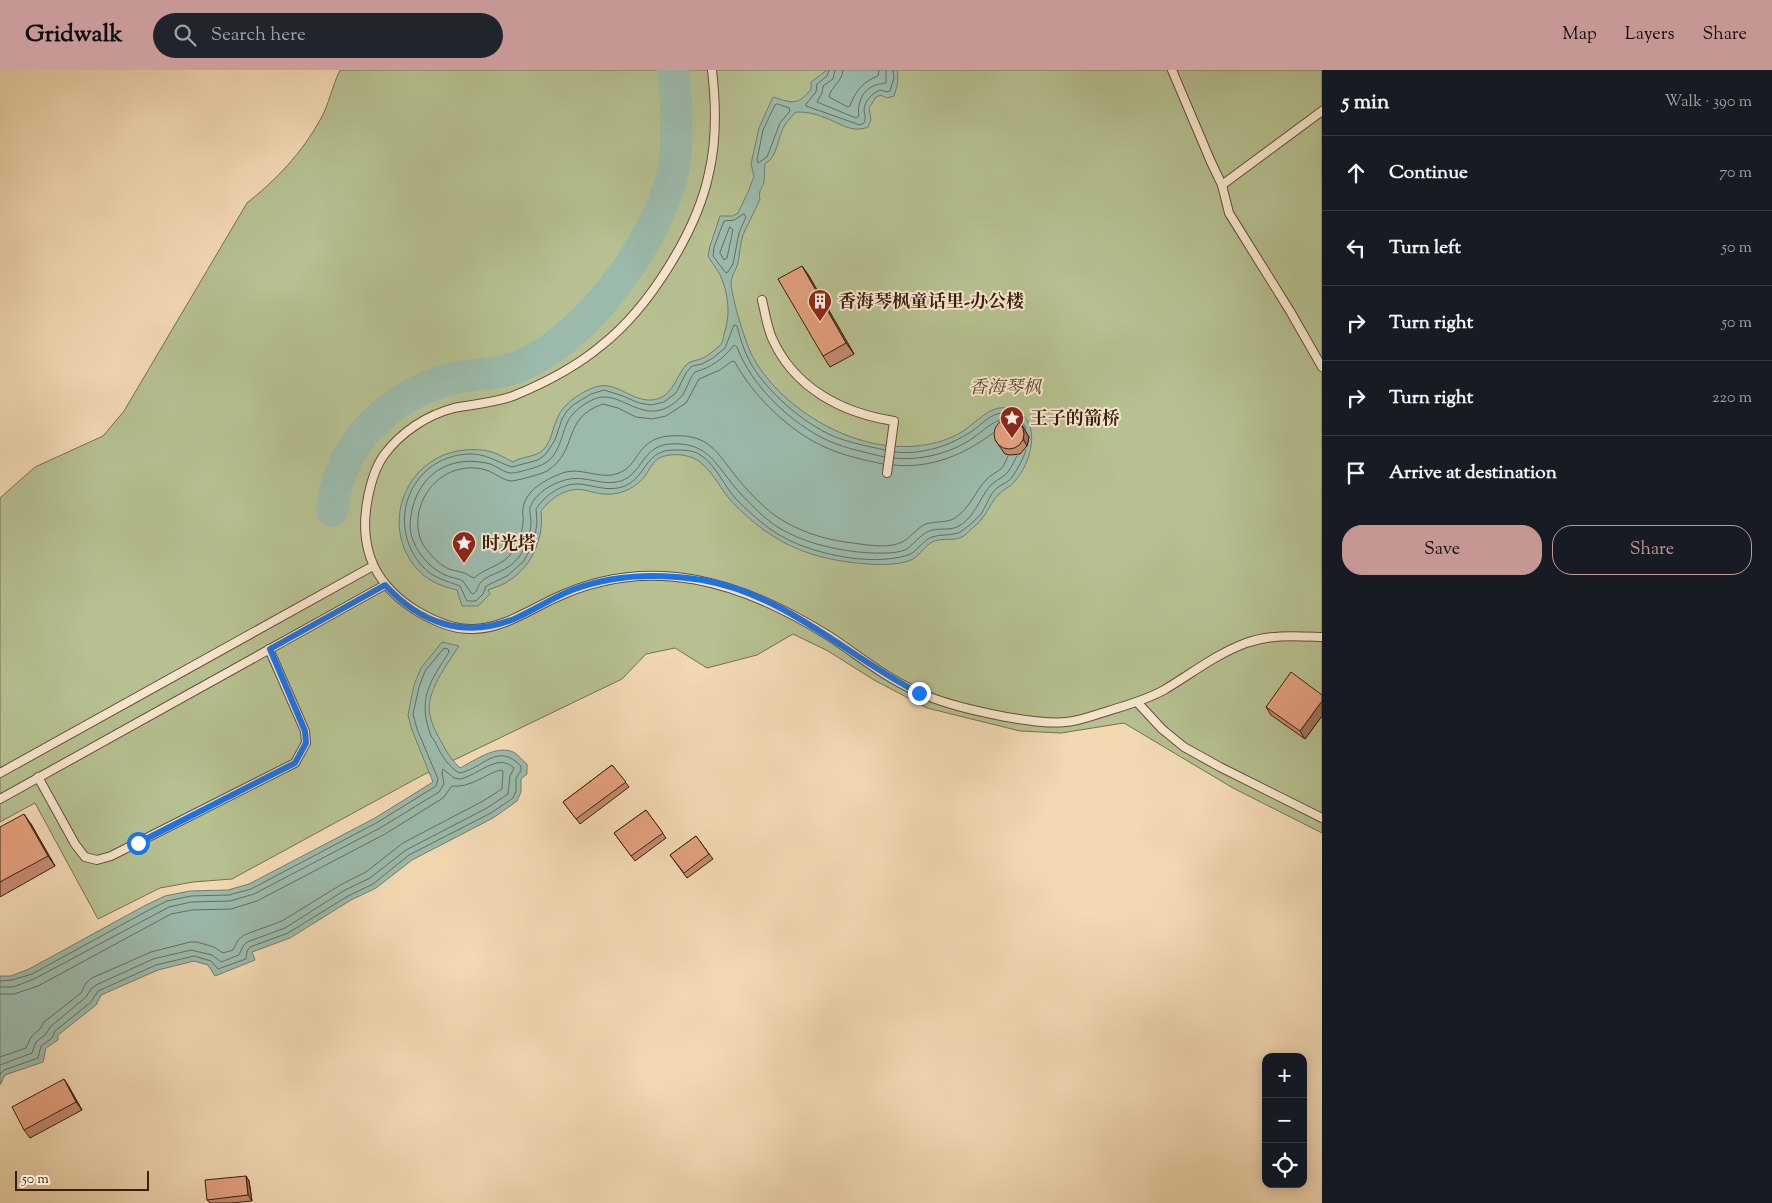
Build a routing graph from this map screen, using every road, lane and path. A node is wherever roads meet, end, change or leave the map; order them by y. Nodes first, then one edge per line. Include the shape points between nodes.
1 (712, 70) edge
2 (1172, 70) edge
3 (1322, 111) edge
4 (1222, 185) junction
5 (762, 300) dead end
6 (1322, 366) edge
7 (887, 473) dead end
8 (373, 566) junction
9 (385, 585) junction
10 (1322, 637) edge
11 (270, 649) junction
12 (1137, 702) junction
13 (0, 773) edge
14 (38, 777) junction
15 (0, 799) edge
16 (1322, 818) edge

1 - 8 lane via 716,109 709,174 685,238 667,271 606,343 580,362 508,398 433,415 399,437 376,468 371,484 365,534
2 - 4 lane
3 - 4 lane
4 - 6 lane via 1229,213
5 - 7 lane via 771,337 800,378 834,404 863,415 894,421
8 - 9 lane
8 - 13 lane
9 - 11 lane
9 - 12 lane via 398,599 433,620 473,629 494,626 572,590 611,580 657,575 704,580 778,607 894,680 942,701 1008,717 1066,722
10 - 12 lane via 1290,635 1247,643
11 - 14 lane
11 - 14 lane via 305,731 306,743 295,763 138,843 97,860 85,857 75,844
12 - 16 lane via 1184,747
14 - 15 lane

